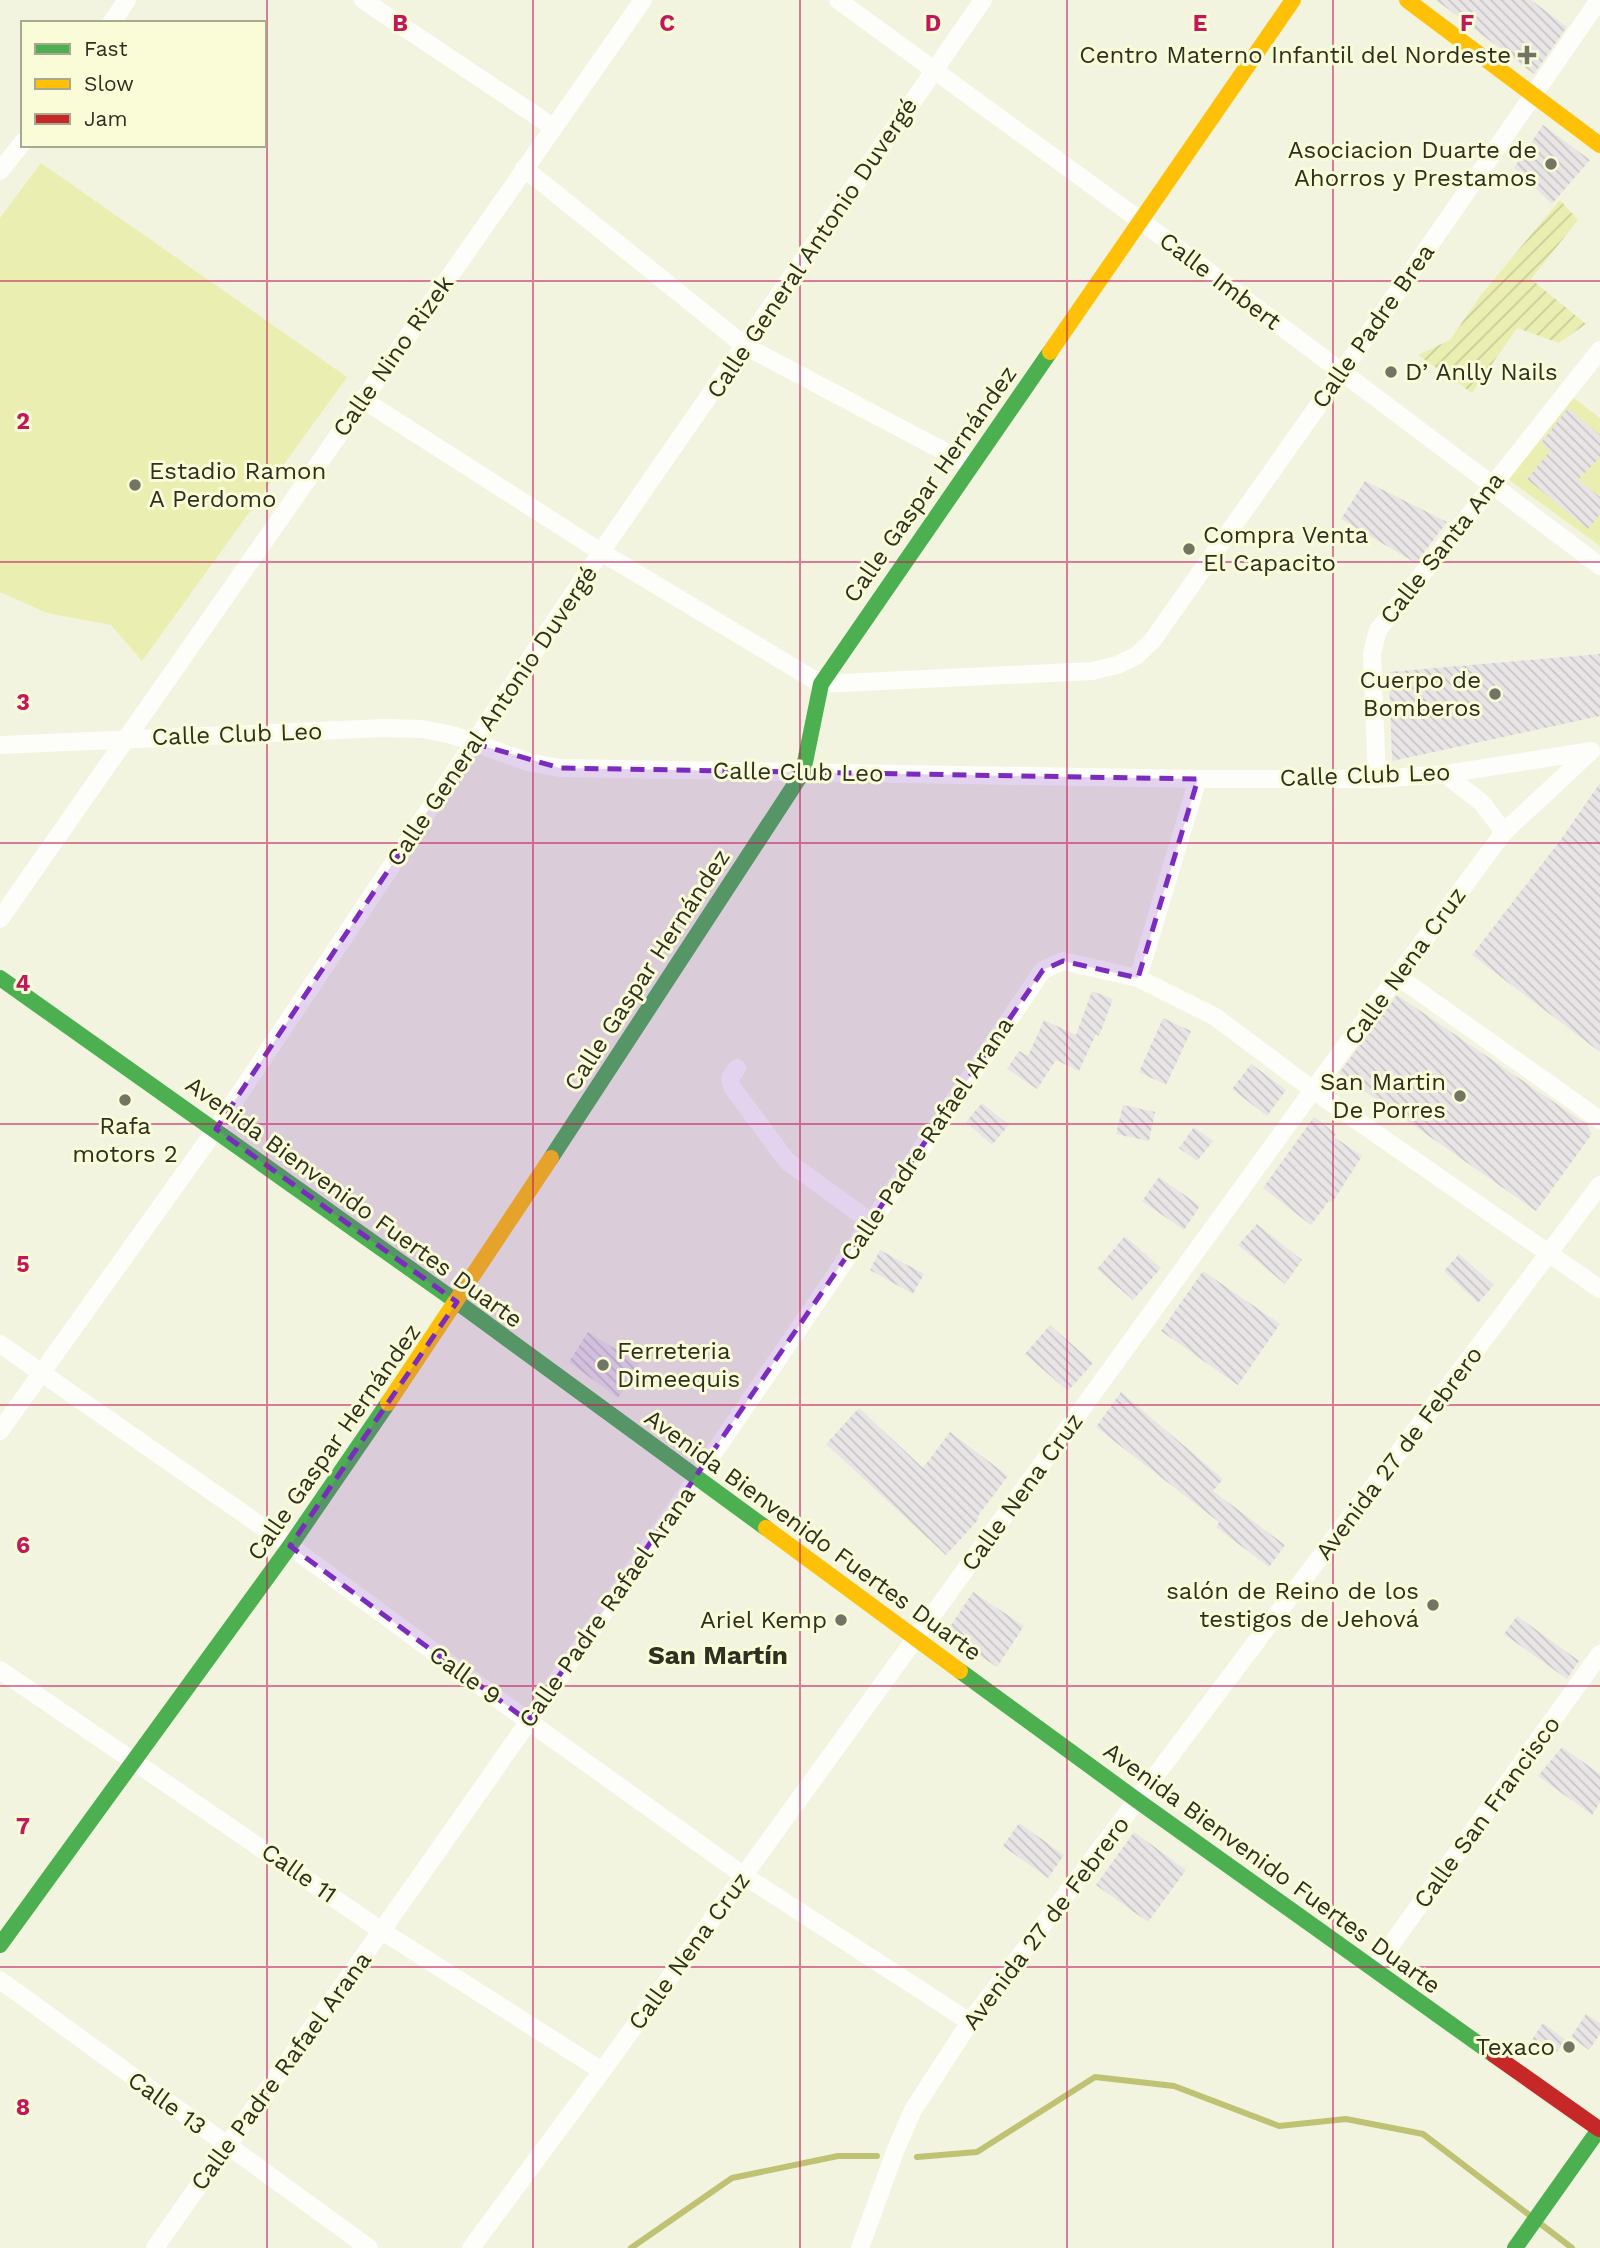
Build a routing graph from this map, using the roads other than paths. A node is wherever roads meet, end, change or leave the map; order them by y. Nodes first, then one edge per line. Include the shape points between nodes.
1 (127, 0) edge
2 (363, 0) edge
3 (643, 0) edge
4 (838, 0) edge
5 (983, 0) edge
6 (1293, 0) edge
7 (1408, 0) edge
8 (1599, 0) edge
9 (112, 21) edge
10 (932, 71) junction
11 (1533, 96) junction
12 (553, 127) junction
13 (21, 145) edge
14 (1600, 145) edge
15 (524, 168) junction
16 (0, 172) edge
17 (1141, 221) junction
18 (746, 346) junction
19 (1600, 349) edge
20 (1342, 372) junction
21 (362, 399) junction
22 (970, 466) junction
23 (1492, 484) junction
24 (601, 552) junction
25 (1600, 566) edge
26 (821, 684) junction
27 (125, 738) junction
28 (473, 743) junction
29 (0, 745) edge
30 (1595, 750) edge
31 (803, 772) junction
32 (1445, 774) junction
33 (1198, 779) junction
34 (1377, 779) junction
35 (1504, 832) junction
36 (0, 919) edge
37 (1397, 976) junction
38 (0, 978) edge
39 (1138, 978) junction
40 (737, 1068) dead end
41 (1313, 1090) junction
42 (1600, 1120) edge
43 (216, 1129) junction
44 (1600, 1185) edge
45 (871, 1222) junction
46 (1549, 1253) junction
47 (1600, 1289) edge
48 (457, 1302) junction
49 (0, 1344) edge
50 (42, 1373) junction
51 (0, 1431) edge
52 (697, 1480) junction
53 (290, 1546) junction
54 (916, 1637) junction
55 (1600, 1654) edge
56 (0, 1670) edge
57 (528, 1721) junction
58 (135, 1760) junction
59 (1138, 1801) junction
60 (743, 1875) junction
61 (382, 1931) junction
62 (0, 1945) edge
63 (1373, 1970) junction
64 (0, 1980) edge
65 (970, 2022) junction
66 (602, 2071) junction
67 (1599, 2129) edge
68 (226, 2146) junction
69 (1519, 2242) edge
70 (155, 2248) edge
71 (369, 2248) edge
72 (471, 2248) edge
73 (860, 2248) edge

1 - 9 street
2 - 12 street
3 - 12 street, Calle Nino Rizek
4 - 10 street, Calle Imbert
5 - 10 street, Calle General Antonio Duvergé
6 - 17 main road, Calle Gaspar Hernández
7 - 11 main road
8 - 11 street, Calle Padre Brea
10 - 17 street, Calle Imbert
10 - 18 street, Calle General Antonio Duvergé
11 - 14 main road
11 - 20 street, Calle Padre Brea
12 - 15 street, Calle Nino Rizek
13 - 16 street
15 - 18 street
15 - 21 street, Calle Nino Rizek
17 - 20 street, Calle Imbert
17 - 22 main road, Calle Gaspar Hernández
18 - 22 street
18 - 24 street, Calle General Antonio Duvergé
19 - 23 street, Calle Santa Ana
20 - 23 street, Calle Imbert
20 - 26 street, Calle Padre Brea via 1144,650 1117,665 1092,671
21 - 24 street
21 - 27 street, Calle Nino Rizek
22 - 26 main road, Calle Gaspar Hernández
23 - 25 street, Calle Imbert
23 - 34 street, Calle Santa Ana via 1374,640
24 - 26 street
24 - 28 street, Calle General Antonio Duvergé
26 - 31 main road, Calle Gaspar Hernández
27 - 28 street, Calle Club Leo via 383,728 423,729
27 - 29 street, Calle Club Leo
27 - 36 street, Calle Nino Rizek
28 - 31 street, Calle Club Leo via 560,768
28 - 43 street, Calle General Antonio Duvergé
30 - 32 street, Calle Club Leo
30 - 35 street, Calle Nena Cruz
31 - 33 street, Calle Club Leo
31 - 48 main road, Calle Gaspar Hernández
32 - 34 street, Calle Club Leo
32 - 35 street via 1482,803
33 - 34 street, Calle Club Leo
33 - 39 street
35 - 37 street, Calle Nena Cruz
37 - 41 street, Calle Nena Cruz
37 - 42 street
38 - 43 main road, Avenida Bienvenido Fuertes Duarte
39 - 41 street via 1214,1016
39 - 45 street, Calle Padre Rafael Arana via 1063,961 1043,970
40 - 45 street via 730,1078 732,1087 787,1161
41 - 46 street
41 - 54 street, Calle Nena Cruz
43 - 48 main road, Avenida Bienvenido Fuertes Duarte
43 - 50 street, Calle General Antonio Duvergé
44 - 46 street, Avenida 27 de Febrero
45 - 52 street, Calle Padre Rafael Arana
46 - 47 street
46 - 59 street, Avenida 27 de Febrero
48 - 52 main road, Avenida Bienvenido Fuertes Duarte
48 - 53 main road, Calle Gaspar Hernández
49 - 50 street, Calle 9
50 - 51 street, Calle General Antonio Duvergé
50 - 53 street, Calle 9
52 - 54 main road, Avenida Bienvenido Fuertes Duarte
52 - 57 street, Calle Padre Rafael Arana
53 - 57 street, Calle 9
53 - 58 main road, Calle Gaspar Hernández
54 - 59 main road, Avenida Bienvenido Fuertes Duarte
54 - 60 street, Calle Nena Cruz
55 - 63 street, Calle San Francisco
56 - 58 street, Calle 11
57 - 60 street, Calle 9
57 - 61 street, Calle Padre Rafael Arana
58 - 61 street, Calle 11
58 - 62 main road, Calle Gaspar Hernández
59 - 63 main road, Avenida Bienvenido Fuertes Duarte
59 - 65 street, Avenida 27 de Febrero
60 - 65 street, Calle 9
60 - 66 street, Calle Nena Cruz
61 - 66 street, Calle 11
61 - 68 street, Calle Padre Rafael Arana
63 - 67 main road, Avenida Bienvenido Fuertes Duarte
64 - 68 street, Calle 13
65 - 73 street, Avenida 27 de Febrero via 913,2110
66 - 72 street, Calle Nena Cruz
67 - 69 main road
68 - 70 street, Calle Padre Rafael Arana
68 - 71 street, Calle 13

